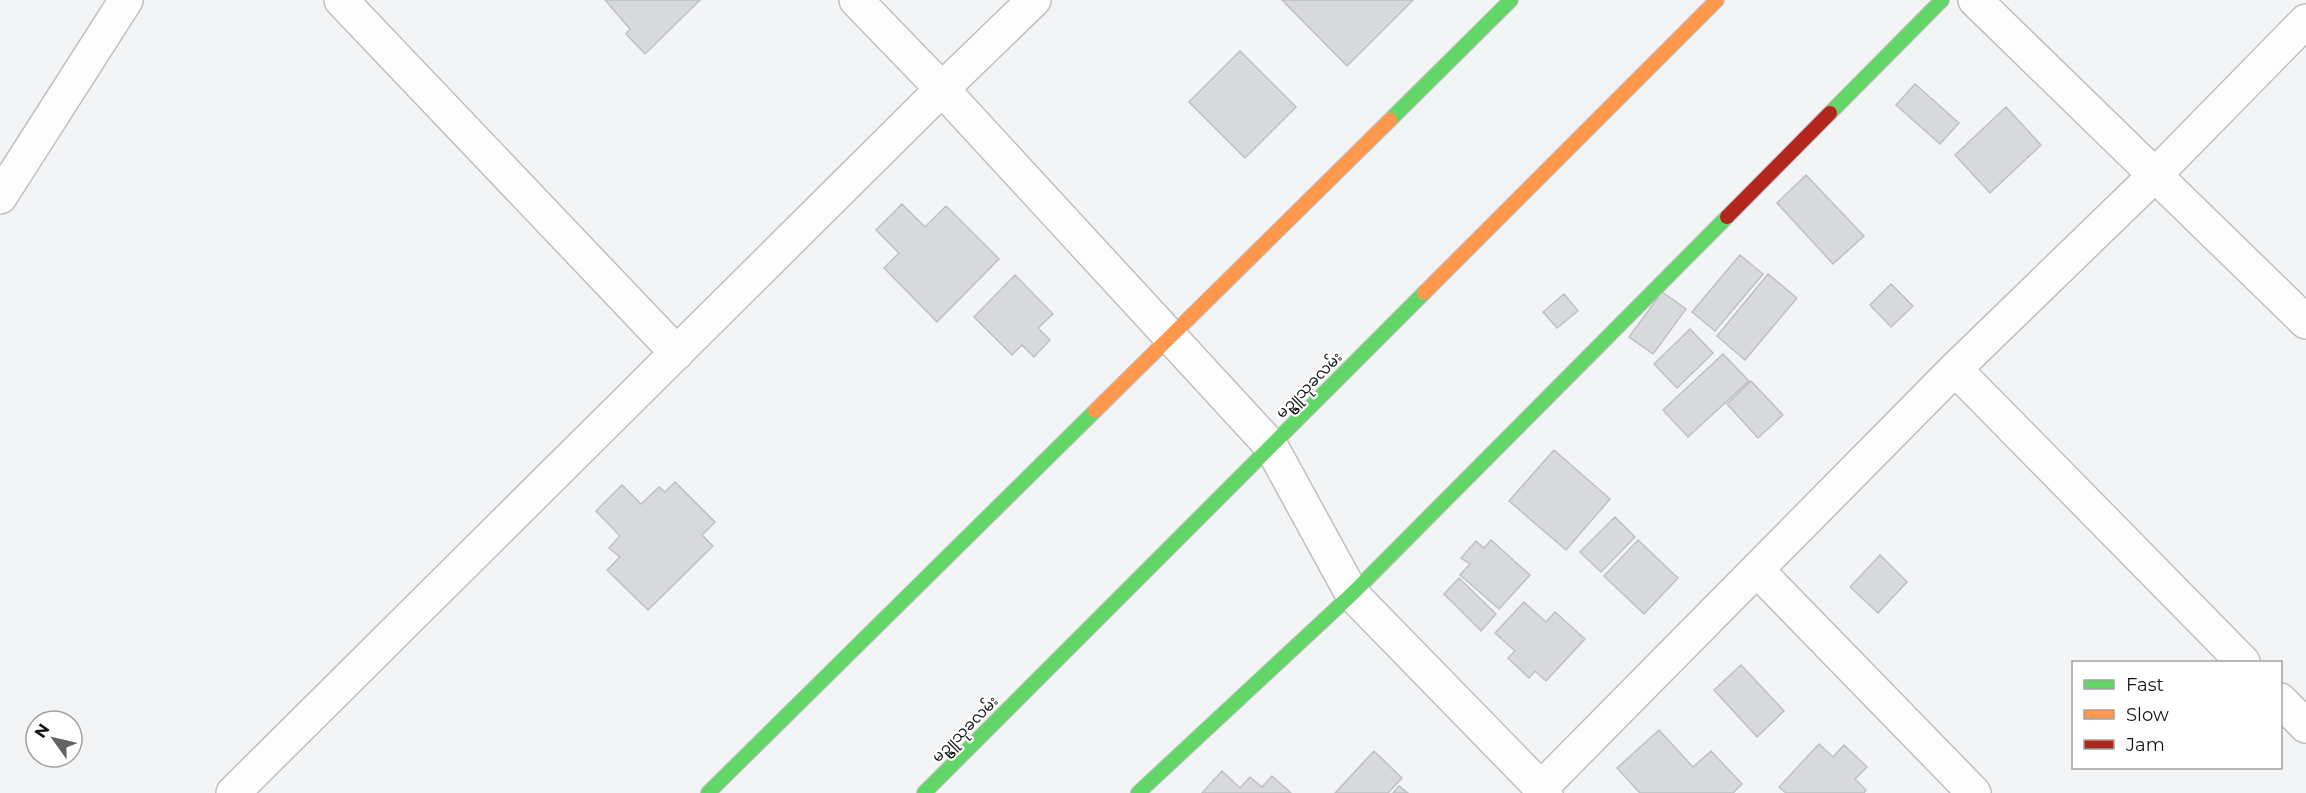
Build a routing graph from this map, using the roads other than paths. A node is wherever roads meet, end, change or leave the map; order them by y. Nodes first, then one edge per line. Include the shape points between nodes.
1 (126, 0) edge
2 (341, 0) edge
3 (856, 0) edge
4 (1034, 0) edge
5 (1511, 0) edge
6 (1717, 0) edge
7 (1942, 0) edge
8 (1975, 0) edge
9 (2306, 21) edge
10 (942, 88) junction
11 (2155, 175) junction
12 (0, 196) edge
13 (2306, 322) edge
14 (1170, 338) junction
15 (676, 353) junction
16 (1955, 369) junction
17 (1271, 446) junction
18 (1757, 570) junction
19 (1352, 594) junction
20 (2241, 661) edge
21 (2282, 702) edge
22 (2306, 726) edge
23 (1544, 791) edge
24 (233, 793) edge
25 (708, 793) edge
26 (924, 793) edge
27 (1138, 793) edge
28 (1974, 793) edge

1 - 12 street
2 - 15 street
3 - 10 street
4 - 10 street
5 - 14 street
6 - 17 street, မဥ္ဇူသုခလမ်း
7 - 19 street
8 - 11 street
9 - 11 street
10 - 14 street
10 - 15 street
11 - 13 street
11 - 16 street
14 - 17 street
14 - 25 street
15 - 24 street
16 - 18 street
16 - 20 street
17 - 19 street
17 - 26 street, မဥ္ဇူသုခလမ်း
18 - 23 street
18 - 28 street
19 - 23 street
19 - 27 street
21 - 22 street

